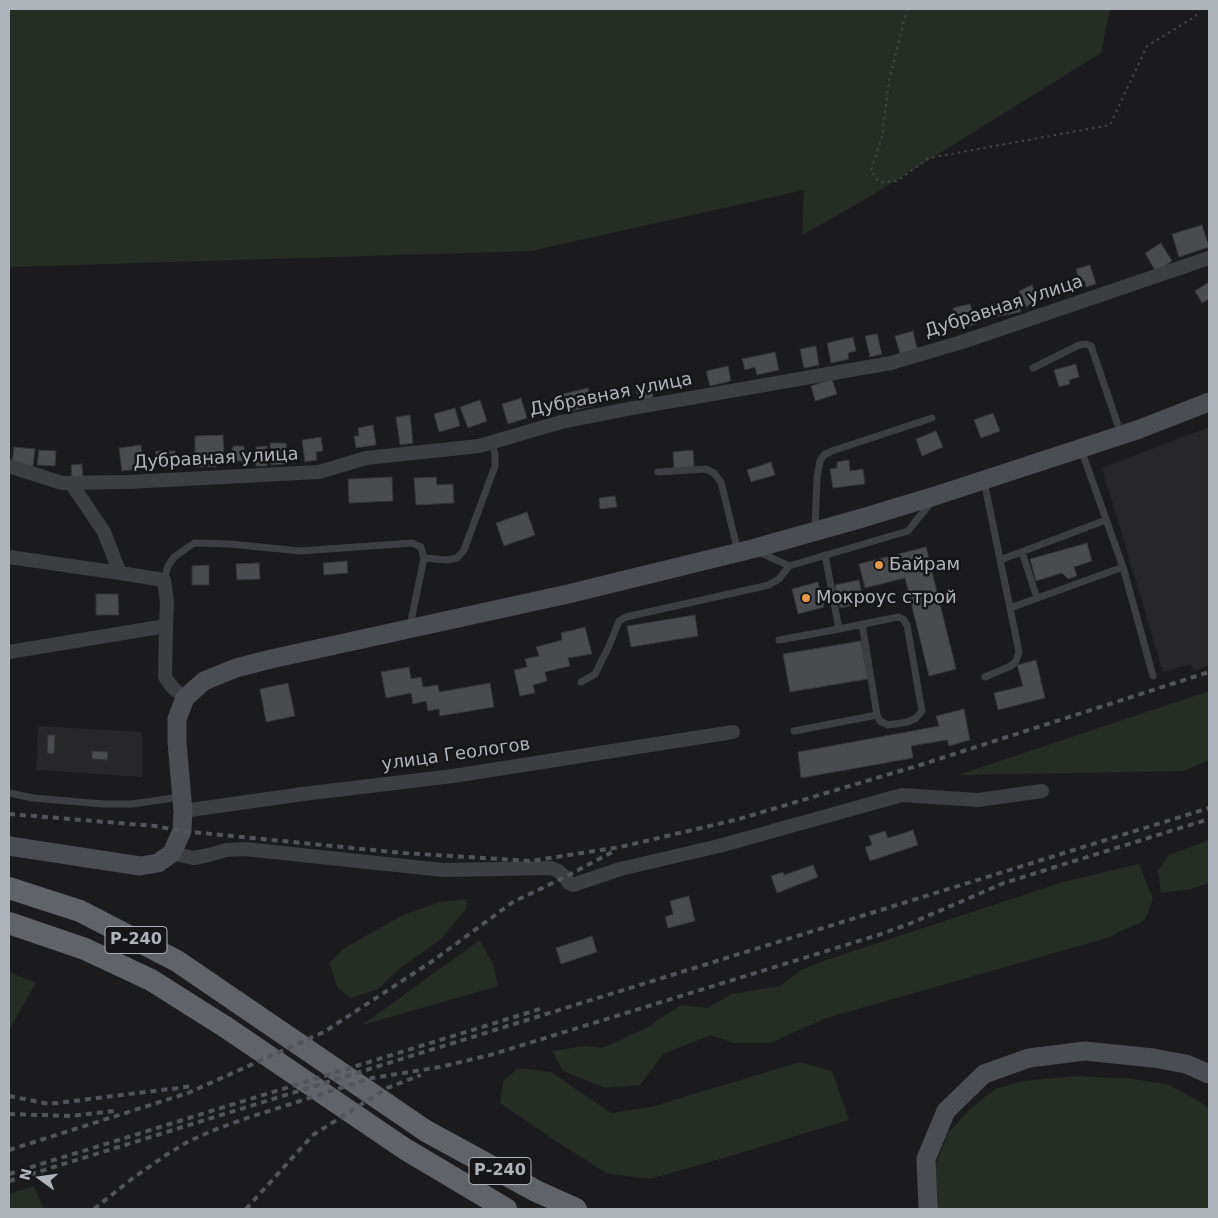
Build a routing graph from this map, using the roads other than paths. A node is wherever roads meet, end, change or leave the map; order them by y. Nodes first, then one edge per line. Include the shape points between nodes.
1 (1209, 258) edge
2 (1033, 368) dead end
3 (1209, 402) edge
4 (932, 418) dead end
5 (1121, 435) junction
6 (492, 442) junction
7 (1080, 448) junction
8 (9, 466) edge
9 (658, 472) dead end
10 (984, 480) junction
11 (71, 483) junction
12 (938, 495) junction
13 (1106, 520) junction
14 (815, 532) junction
15 (746, 551) junction
16 (1022, 552) junction
17 (825, 555) junction
18 (9, 557) edge
19 (424, 558) junction
20 (1000, 560) junction
21 (789, 566) junction
22 (1123, 567) junction
23 (120, 573) junction
24 (164, 580) junction
25 (1038, 598) junction
26 (1010, 608) junction
27 (862, 624) junction
28 (166, 626) junction
29 (410, 629) junction
30 (839, 629) junction
31 (780, 640) dead end
32 (9, 652) edge
33 (1153, 676) dead end
34 (985, 677) dead end
35 (581, 682) dead end
36 (185, 698) junction
37 (877, 714) junction
38 (794, 731) dead end
39 (733, 732) dead end
40 (1042, 791) dead end
41 (9, 793) edge
42 (183, 804) junction
43 (9, 846) edge
44 (172, 853) junction
45 (9, 888) edge
46 (9, 923) edge
47 (1186, 1064) junction
48 (1209, 1074) edge
49 (1209, 1088) edge
50 (506, 1209) edge
51 (576, 1209) edge
52 (928, 1209) edge

1 - 6 street, Дубравная улица via 891,363 561,422
2 - 5 lane via 1079,345 1091,346
3 - 5 main road
4 - 14 lane via 824,455 817,477
5 - 7 main road
6 - 11 street, Дубравная улица via 366,458 319,472
6 - 19 lane via 495,466 464,550 457,558 447,560
7 - 10 main road
7 - 13 lane
8 - 11 street, Дубравная улица
9 - 15 lane via 706,469 714,473 721,482
10 - 12 main road
10 - 20 lane
11 - 23 street via 104,532
12 - 14 main road
12 - 17 lane via 908,531
13 - 16 lane
13 - 22 lane
14 - 15 main road
15 - 21 lane
15 - 29 main road
16 - 20 lane
16 - 25 lane
17 - 21 lane
17 - 30 lane
18 - 23 street
19 - 24 lane via 421,546 412,543 300,551 194,543 174,557
19 - 29 lane
20 - 26 lane
21 - 35 lane via 780,579 769,585 626,617 619,621 595,674
22 - 25 lane
22 - 33 lane
23 - 24 street
24 - 28 street
25 - 26 lane
26 - 34 lane via 1019,652 1016,661
27 - 30 lane
27 - 37 lane
27 - 37 lane via 898,617 903,619 907,625 922,711 908,722 888,725 880,721
28 - 32 street
28 - 36 street via 165,677
29 - 36 main road via 236,668 204,681
30 - 31 lane
36 - 42 main road via 177,719
37 - 38 lane
39 - 42 street, улица Геологов via 453,776 304,794
40 - 44 street via 978,800 902,795 719,846 620,869 574,886 551,868 443,870 246,849 193,858
41 - 42 lane via 103,804
42 - 44 main road via 182,831
43 - 44 main road via 140,866 158,863
45 - 51 highway, Р-240 via 80,911 177,960 426,1131
46 - 50 highway, Р-240 via 85,949 152,980 405,1149
47 - 48 main road
47 - 49 main road
47 - 52 main road via 1085,1052 1029,1058 984,1074 946,1111 926,1159

